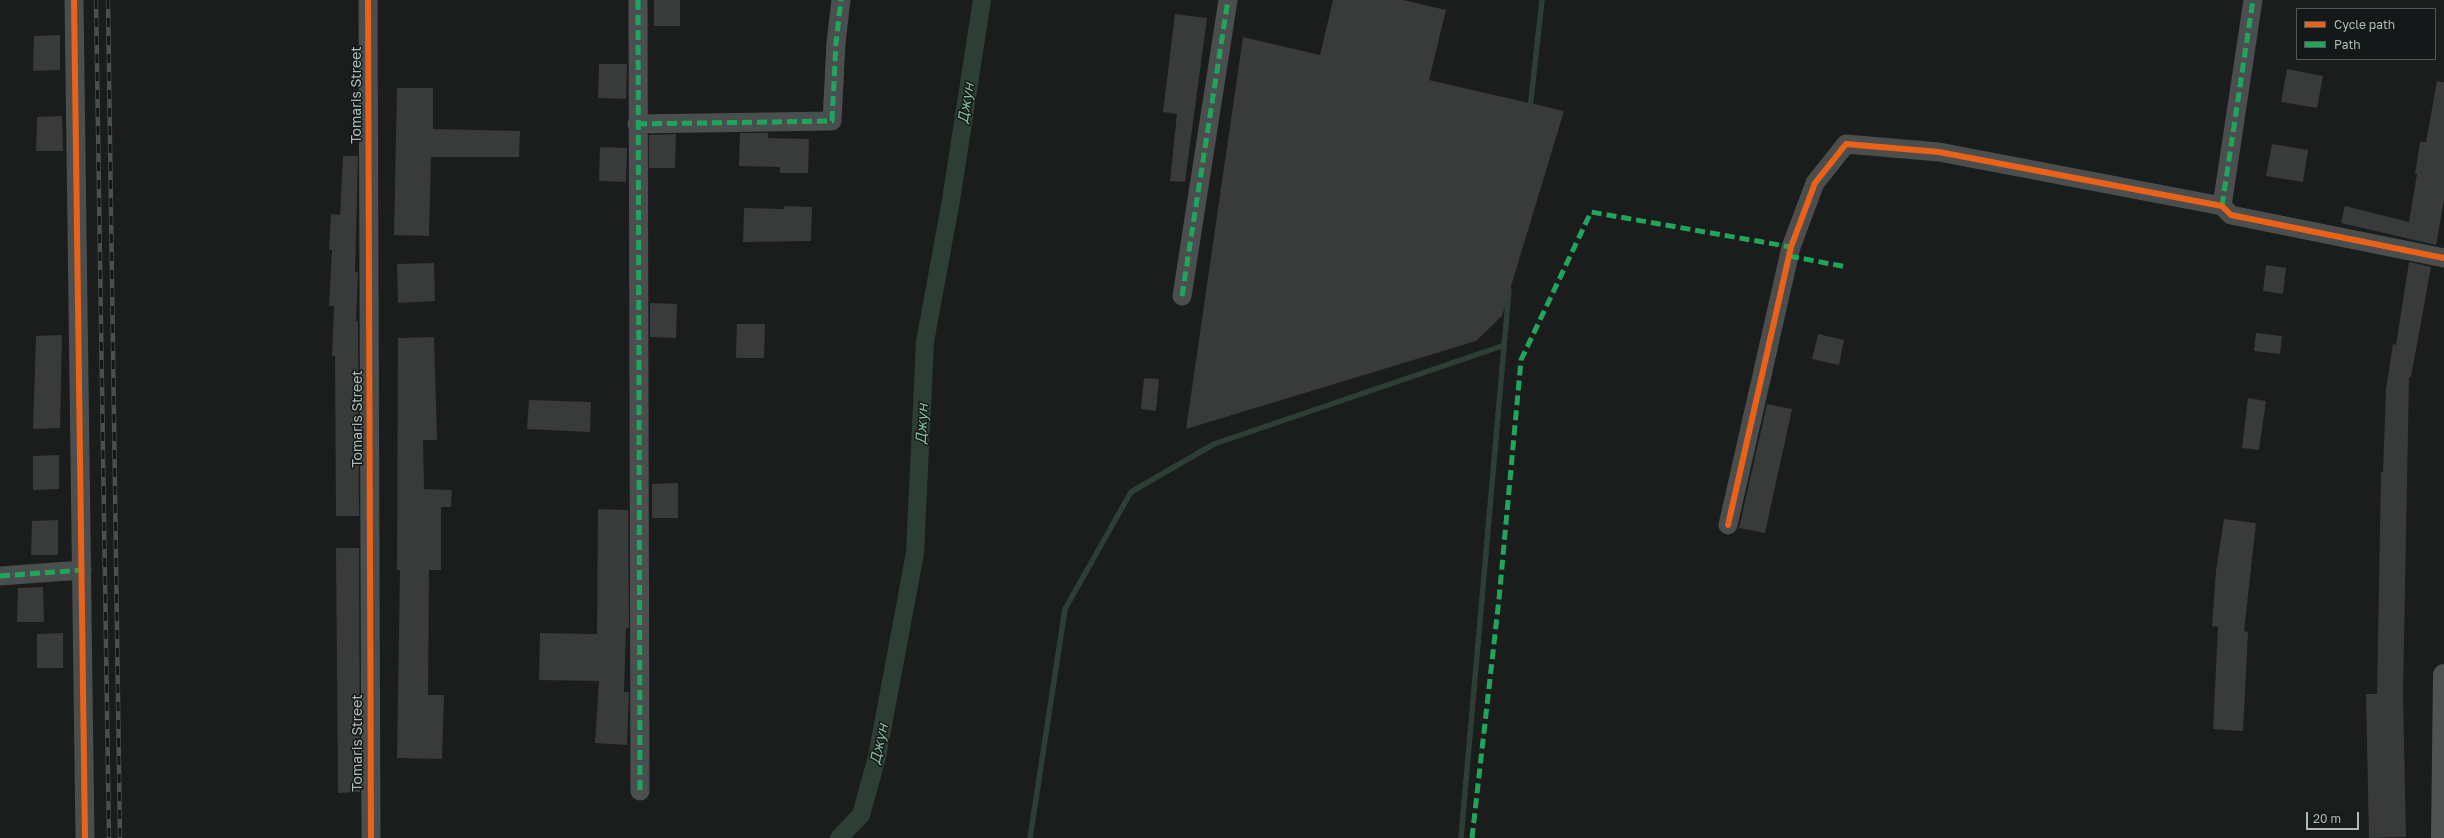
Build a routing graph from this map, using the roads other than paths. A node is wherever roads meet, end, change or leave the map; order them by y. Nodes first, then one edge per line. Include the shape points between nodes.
1 (74, 0) edge
2 (368, 0) edge
3 (638, 0) edge
4 (841, 0) edge
5 (1228, 0) edge
6 (2253, 0) edge
7 (637, 124) junction
8 (2222, 206) junction
9 (2444, 258) edge
10 (1182, 296) dead end
11 (1728, 525) dead end
12 (82, 570) junction
13 (0, 576) edge
14 (2444, 675) edge
15 (640, 791) dead end
16 (85, 838) edge
17 (371, 838) edge
18 (2442, 838) edge

1 - 12 street
2 - 17 street, Tomaris Street
3 - 7 street
4 - 7 street via 832,121
5 - 10 street
6 - 8 street
7 - 15 street
8 - 9 street via 2231,215
8 - 11 street via 1939,152 1846,144 1815,184 1791,247
12 - 13 street
12 - 16 street
14 - 18 main road

